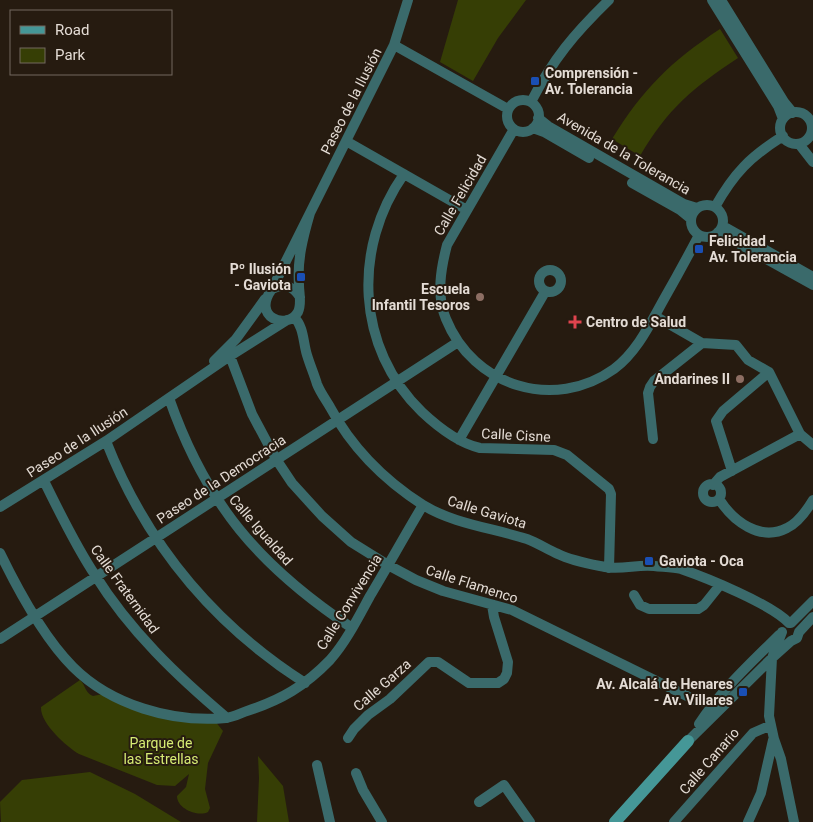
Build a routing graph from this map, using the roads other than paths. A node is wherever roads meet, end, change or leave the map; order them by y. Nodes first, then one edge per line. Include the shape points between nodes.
1 (408, 0) edge
2 (609, 0) edge
3 (712, 0) edge
4 (720, 0) edge
5 (394, 45) junction
6 (531, 102) junction
7 (508, 109) junction
8 (794, 113) junction
9 (538, 118) junction
10 (784, 119) junction
11 (811, 119) edge
12 (533, 128) junction
13 (514, 129) junction
14 (782, 136) junction
15 (346, 141) junction
16 (811, 142) edge
17 (799, 144) junction
18 (813, 162) edge
19 (404, 174) junction
20 (715, 207) junction
21 (697, 208) junction
22 (467, 210) junction
23 (310, 213) junction
24 (691, 219) junction
25 (721, 229) junction
26 (699, 235) junction
27 (813, 277) edge
28 (813, 285) edge
29 (272, 289) junction
30 (545, 292) dead end
31 (300, 297) junction
32 (265, 299) junction
33 (257, 312) junction
34 (655, 316) junction
35 (290, 318) junction
36 (458, 342) junction
37 (702, 343) junction
38 (230, 356) junction
39 (769, 372) junction
40 (496, 376) junction
41 (397, 381) junction
42 (169, 398) junction
43 (337, 420) junction
44 (800, 434) junction
45 (653, 439) dead end
46 (459, 440) junction
47 (106, 441) junction
48 (813, 445) edge
49 (276, 459) junction
50 (732, 471) junction
51 (44, 481) junction
52 (713, 484) junction
53 (216, 499) junction
54 (719, 499) junction
55 (813, 500) edge
56 (423, 504) junction
57 (0, 508) edge
58 (156, 538) junction
59 (0, 552) edge
60 (388, 565) junction
61 (608, 568) junction
62 (96, 577) junction
63 (720, 586) junction
64 (634, 595) dead end
65 (813, 601) edge
66 (492, 605) junction
67 (36, 616) junction
68 (813, 617) edge
69 (786, 627) junction
70 (352, 628) junction
71 (799, 632) junction
72 (0, 639) edge
73 (791, 641) junction
74 (772, 658) junction
75 (305, 683) junction
76 (682, 694) junction
77 (714, 702) junction
78 (711, 714) junction
79 (227, 718) junction
80 (771, 725) junction
81 (348, 738) dead end
82 (774, 739) junction
83 (688, 742) joint
84 (317, 765) dead end
85 (356, 773) dead end
86 (478, 802) dead end
87 (330, 822) edge
88 (382, 822) edge
89 (530, 822) edge
90 (614, 822) edge
91 (674, 822) edge
92 (748, 822) edge
93 (794, 822) edge

1 - 5 street, Paseo de la Ilusión
2 - 6 street via 573,36
3 - 10 street
4 - 8 street
5 - 7 street
5 - 15 street, Paseo de la Ilusión
6 - 7 street via 518,101
6 - 9 street
7 - 13 street via 509,125
8 - 10 street
8 - 11 street
9 - 12 street
9 - 21 street, Avenida de la Tolerancia via 684,204
10 - 14 street via 780,130
11 - 16 street
12 - 13 street via 520,132
12 - 24 street, Avenida de la Tolerancia via 672,205
13 - 22 street, Calle Felicidad
14 - 17 street via 793,144
14 - 20 street via 762,149 736,174
15 - 19 street
15 - 23 street, Paseo de la Ilusión
16 - 17 street
17 - 18 street
19 - 22 street
19 - 41 street, Calle Cisne via 377,224 368,274 372,323 384,358
20 - 21 street
20 - 25 street via 723,218
21 - 24 street
22 - 36 street, Calle Felicidad via 447,244 440,279 446,318
23 - 29 street, Paseo de la Ilusión
23 - 31 street, Paseo de la Ilusión via 300,249
24 - 26 street via 694,231
25 - 26 street via 713,236
25 - 27 street
25 - 28 street
26 - 34 street, Calle Felicidad
29 - 31 street via 286,285
29 - 32 street, Paseo de la Ilusión
30 - 40 street
31 - 35 street, Paseo de la Ilusión via 300,306
32 - 33 street, Paseo de la Ilusión
32 - 35 street via 271,316 277,320
33 - 38 street, Paseo de la Ilusión
33 - 42 street, Paseo de la Ilusión via 217,358
34 - 37 street
34 - 40 street, Calle Felicidad via 627,358 604,375 582,385 565,390 544,390 527,388
35 - 38 street, Paseo de la Ilusión
35 - 43 street, Calle Gaviota via 298,321 318,387
36 - 40 street, Calle Felicidad via 472,360
36 - 41 street, Paseo de la Democracia
37 - 39 street via 736,345 748,360
37 - 45 street via 650,387
38 - 42 street, Paseo de la Ilusión
38 - 49 street, Calle Flamenco via 252,414
39 - 44 street
39 - 50 street via 723,411 716,421
40 - 46 street
41 - 43 street, Paseo de la Democracia
41 - 46 street, Calle Cisne via 432,422
42 - 47 street, Paseo de la Ilusión
42 - 53 street, Calle Igualdad via 197,465
43 - 49 street, Paseo de la Democracia
43 - 56 street, Calle Gaviota via 366,459
44 - 48 street
44 - 50 street
46 - 61 street, Calle Cisne via 480,448 554,450 568,455 609,489 612,494
47 - 51 street, Paseo de la Ilusión
47 - 58 street via 134,501
49 - 53 street, Paseo de la Democracia
49 - 60 street, Calle Flamenco via 292,483 322,516 351,542
50 - 52 street
51 - 57 street, Paseo de la Ilusión
51 - 62 street, Calle Fraternidad
52 - 54 street via 720,491
52 - 54 street via 705,488 704,496 709,501
53 - 58 street, Paseo de la Democracia
53 - 70 street, Calle Igualdad via 232,522 277,571
54 - 55 street via 752,530 764,533 788,528
56 - 60 street, Calle Convivencia
56 - 61 street, Calle Gaviota via 448,516 529,540 560,555
58 - 62 street, Paseo de la Democracia
58 - 75 street via 208,605 247,641
59 - 67 street, Calle Convivencia
60 - 66 street, Calle Flamenco via 429,586
60 - 70 street, Calle Convivencia
61 - 63 street, Calle Gaviota via 652,565 679,569
62 - 67 street, Paseo de la Democracia
62 - 79 street, Calle Fraternidad via 152,650
63 - 64 street via 698,609 649,609 640,605
63 - 69 street, Calle Gaviota via 765,607
65 - 69 street
66 - 76 street, Calle Flamenco via 512,610
66 - 81 street, Calle Garza via 508,662 504,679 498,683 469,683 438,662 429,662 368,715
67 - 72 street, Paseo de la Democracia
67 - 79 street, Calle Convivencia via 72,667 93,684 119,698 167,715
68 - 71 street
69 - 71 street via 796,625
69 - 73 street via 784,638
69 - 74 street
69 - 77 street
70 - 75 street, Calle Convivencia via 331,659
71 - 73 street
73 - 74 street
74 - 78 street
74 - 80 street
75 - 79 street, Calle Convivencia via 274,702
76 - 77 street, Calle Flamenco via 701,702
76 - 78 street, Calle Flamenco
77 - 78 street
78 - 83 street
80 - 82 street
80 - 91 street, Calle Canario via 753,733
82 - 92 street via 761,793
82 - 93 street
83 - 90 street
84 - 87 street
85 - 88 street
86 - 89 street via 504,785

